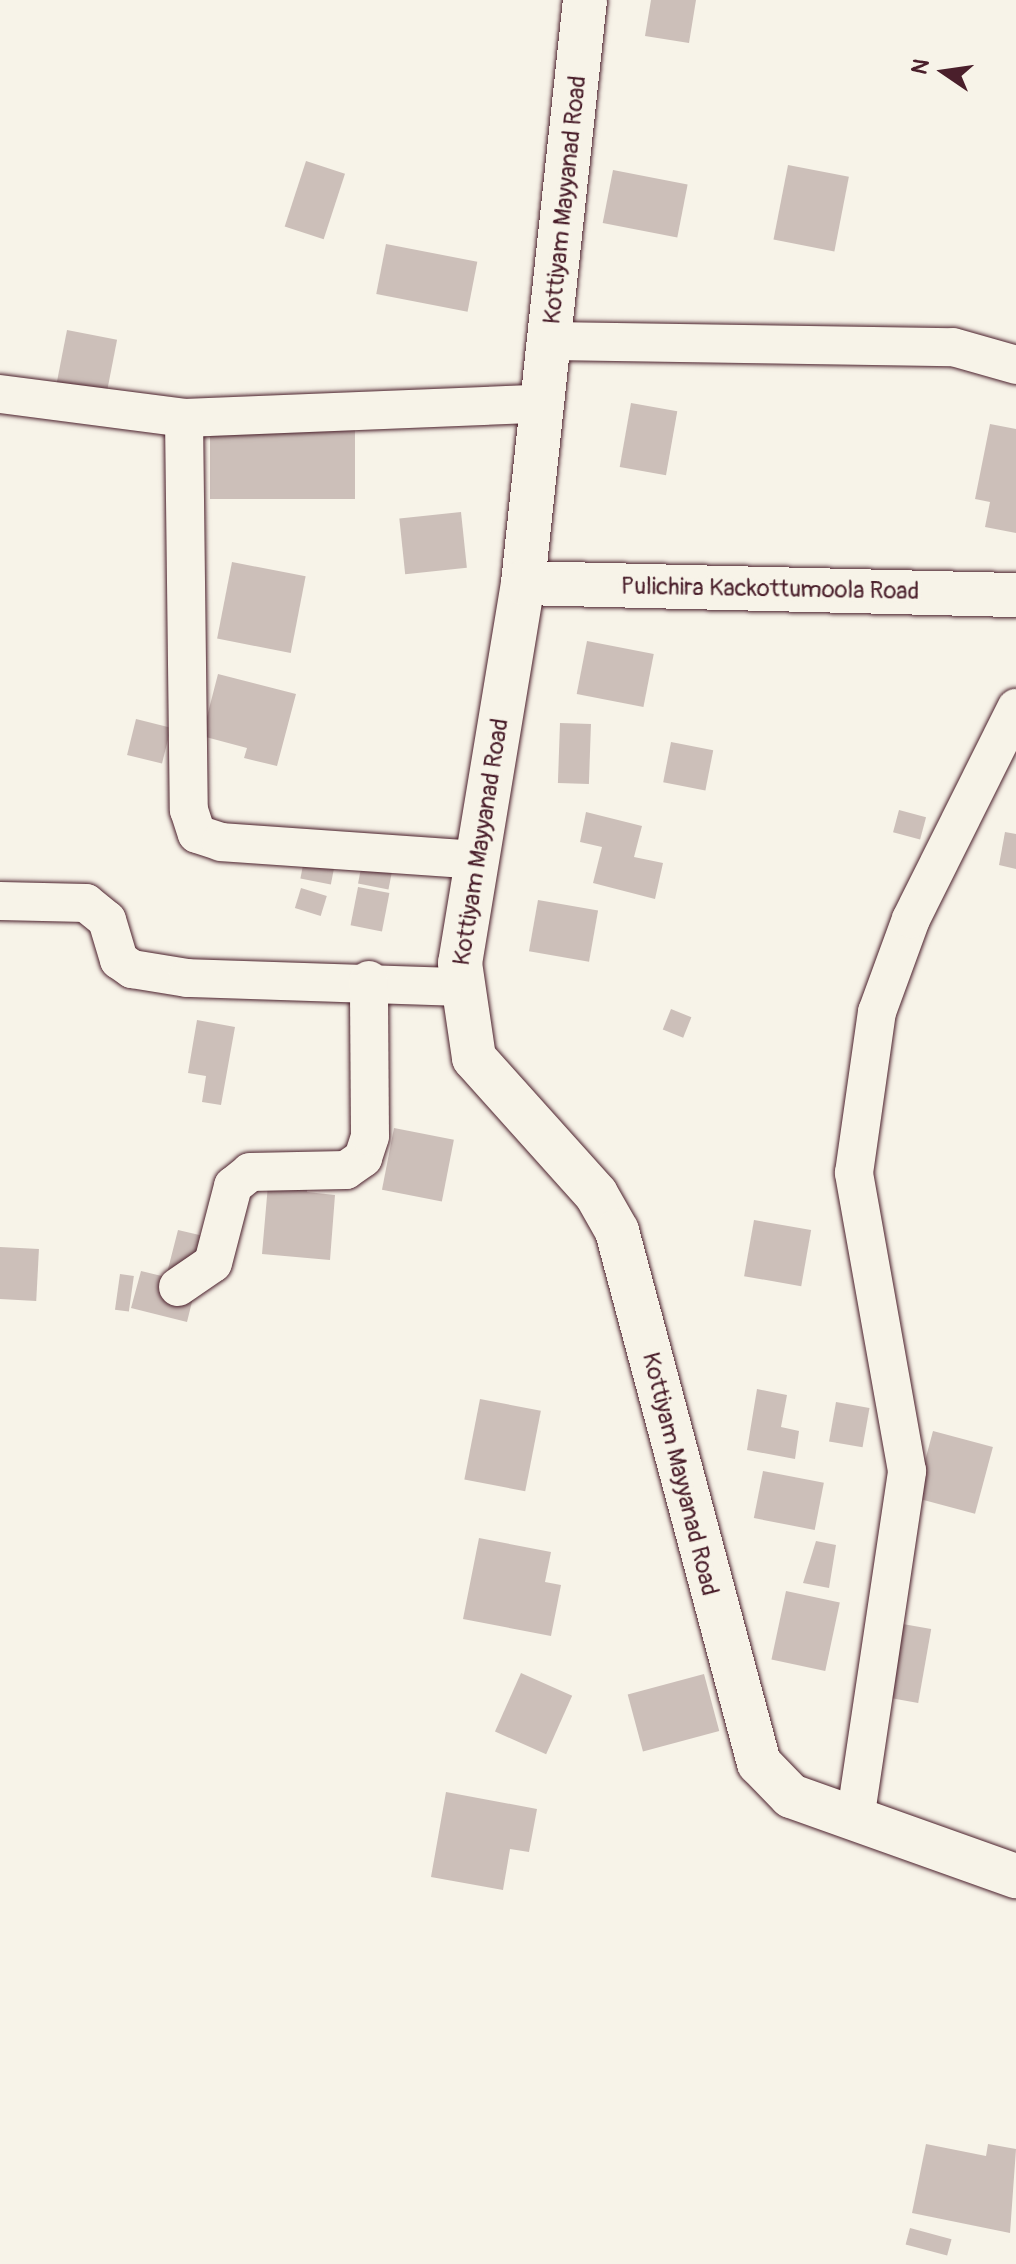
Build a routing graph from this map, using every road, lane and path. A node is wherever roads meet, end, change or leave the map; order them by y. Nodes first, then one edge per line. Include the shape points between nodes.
1 (585, 0) edge
2 (551, 341) junction
3 (1016, 365) edge
4 (0, 394) edge
5 (537, 404) junction
6 (184, 418) junction
7 (523, 583) junction
8 (1016, 595) edge
9 (1016, 708) edge
10 (479, 860) junction
11 (0, 901) edge
12 (369, 980) junction
13 (458, 987) junction
14 (178, 1287) dead end
15 (855, 1820) junction
16 (1016, 1876) edge

1 - 2 main road, Kottiyam Mayyanad Road
2 - 3 street via 953,347
2 - 5 main road, Kottiyam Mayyanad Road
4 - 6 street
5 - 6 street
5 - 7 main road, Kottiyam Mayyanad Road
6 - 10 street via 189,810 197,834 221,842
7 - 8 main road, Pulichira Kackottumoola Road
7 - 10 main road, Kottiyam Mayyanad Road
9 - 15 street via 911,919 874,1027 854,1173 907,1471
10 - 13 main road, Kottiyam Mayyanad Road
11 - 12 street via 86,903 107,920 119,960 132,969 187,978
12 - 13 street
12 - 14 street via 370,1136 363,1158 346,1170 277,1166 250,1172 233,1186 213,1263
13 - 15 main road, Kottiyam Mayyanad Road via 474,1058 596,1194 617,1231 759,1763 791,1796
15 - 16 main road, Kottiyam Mayyanad Road

